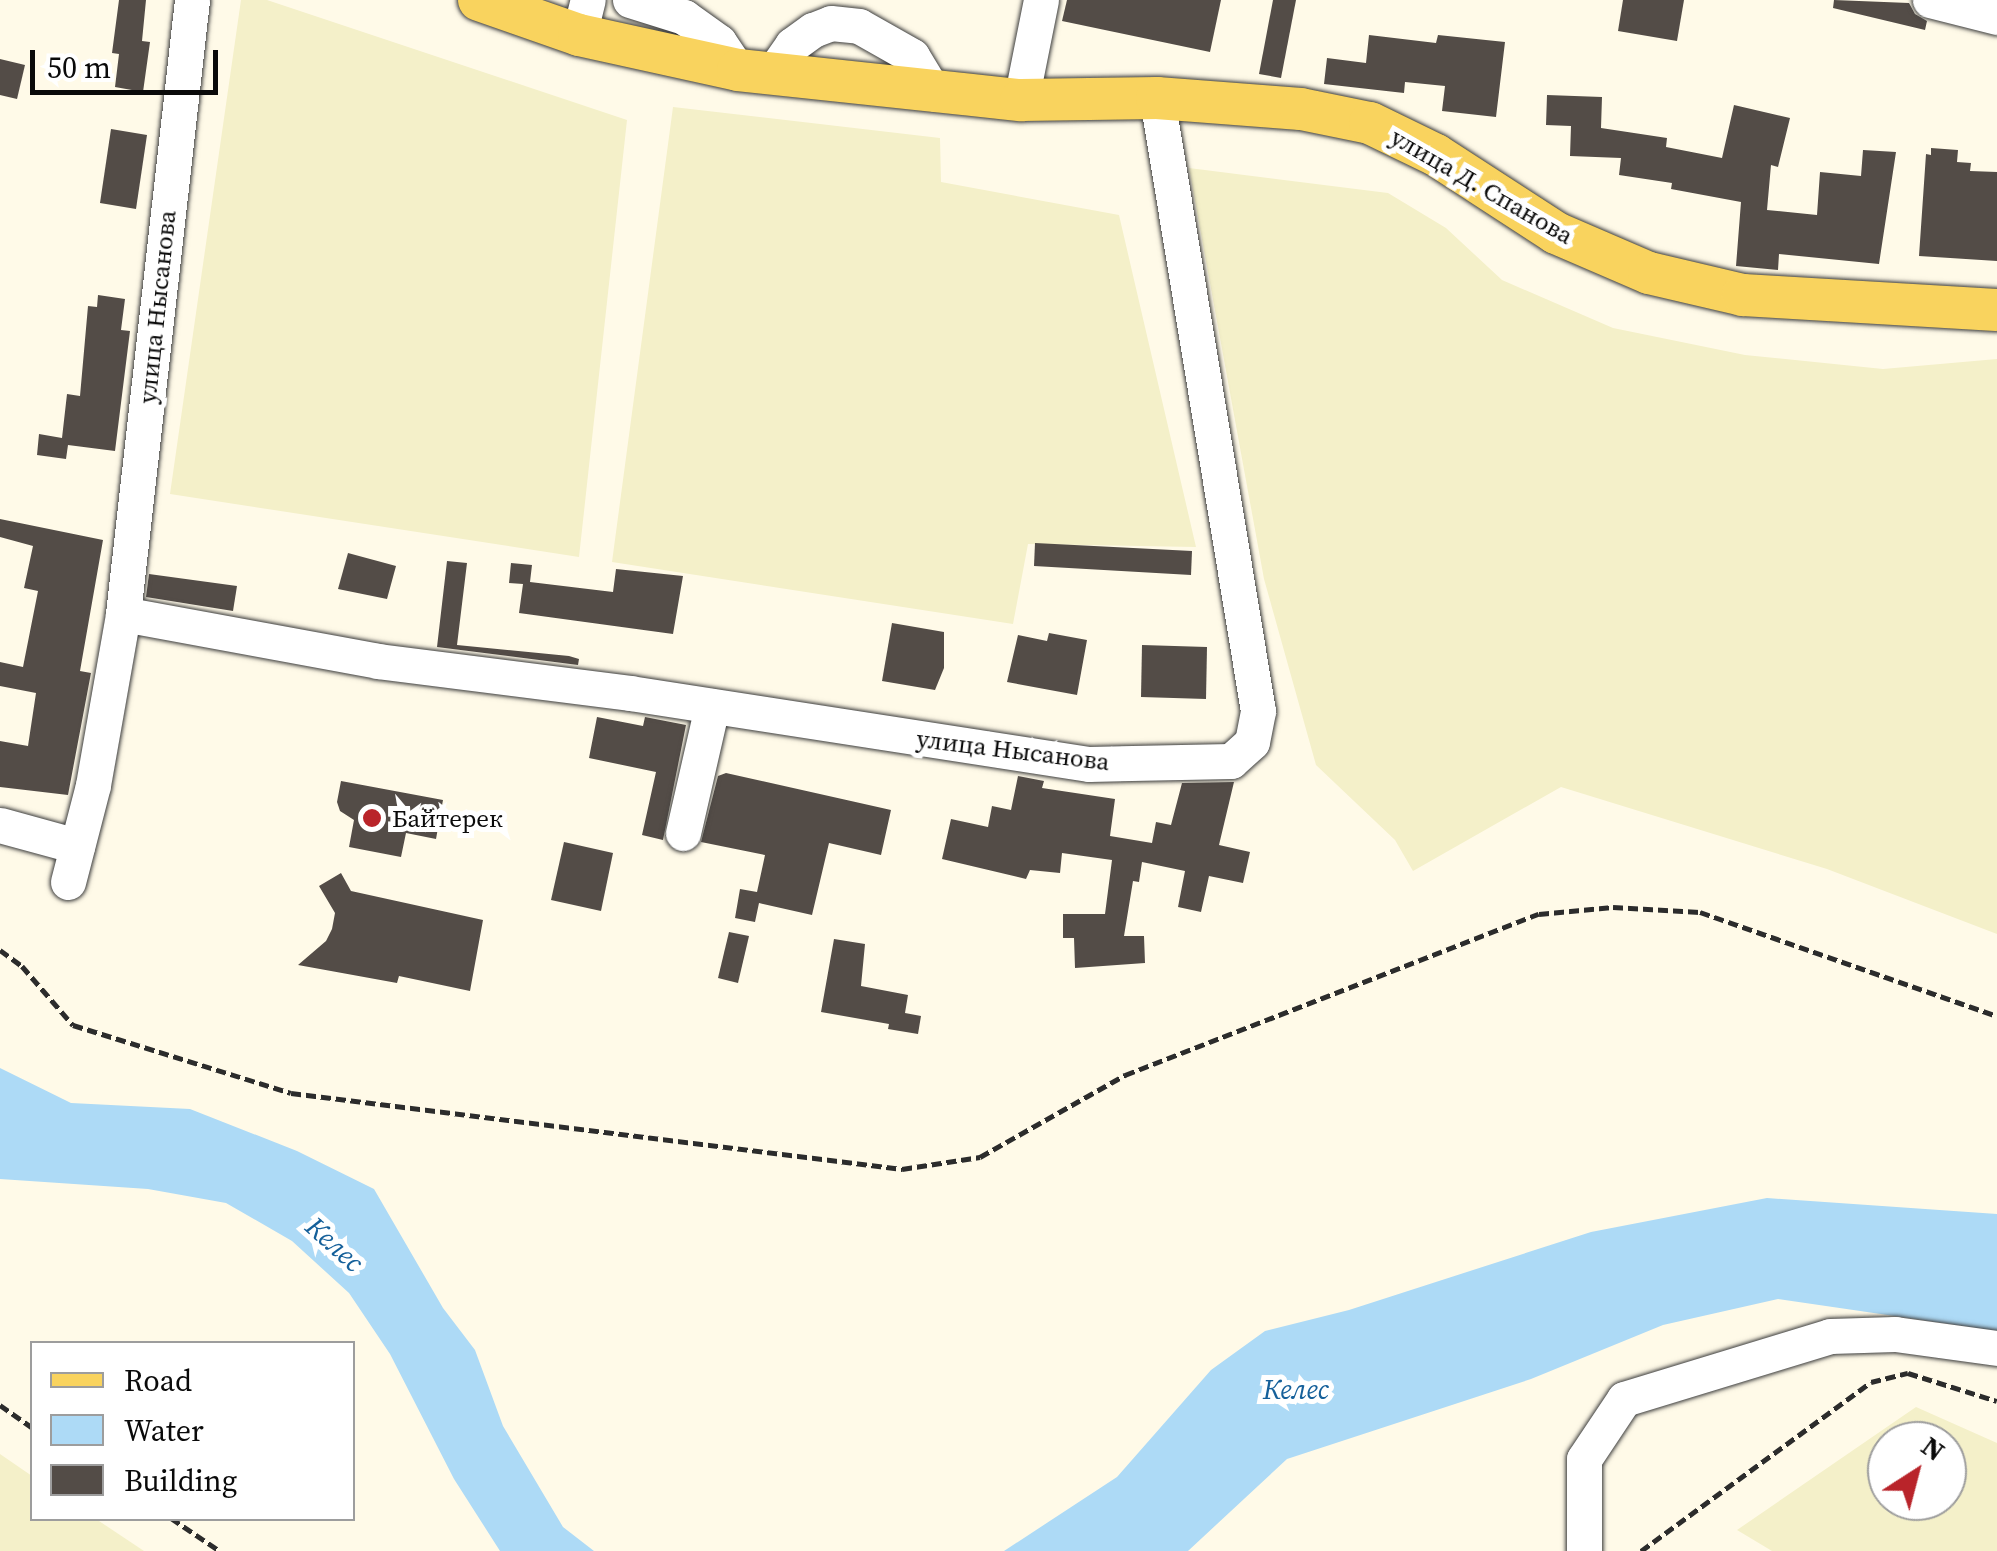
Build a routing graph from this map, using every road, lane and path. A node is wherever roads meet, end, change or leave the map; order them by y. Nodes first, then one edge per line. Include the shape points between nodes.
1 (192, 0) edge
2 (479, 0) edge
3 (630, 0) edge
4 (1041, 0) edge
5 (1930, 0) edge
6 (680, 9) edge
7 (583, 18) edge
8 (1997, 18) edge
9 (754, 72) junction
10 (935, 94) junction
11 (1156, 98) junction
12 (1021, 100) junction
13 (1997, 310) edge
14 (123, 614) junction
15 (712, 706) junction
16 (0, 825) edge
17 (683, 833) dead end
18 (77, 846) junction
19 (68, 882) dead end
20 (0, 950) edge
21 (1997, 1016) edge
22 (1997, 1348) edge
23 (1997, 1401) edge
24 (0, 1405) edge
25 (30, 1426) edge
26 (175, 1521) edge
27 (220, 1551) edge
28 (1584, 1551) edge
29 (1641, 1551) edge

1 - 14 street, улица Нысанова
2 - 7 main road, улица Д. Спанова
3 - 6 street
4 - 12 street
5 - 8 street
6 - 9 street
7 - 9 main road, улица Д. Спанова
9 - 10 main road, улица Д. Спанова
9 - 10 street via 813,30 831,23 859,26 912,56
10 - 12 main road, улица Д. Спанова
11 - 12 main road, улица Д. Спанова
11 - 13 main road, улица Д. Спанова via 1301,109 1370,123 1436,155 1556,233 1650,273 1744,295
11 - 15 street, улица Нысанова via 1258,711 1252,742 1243,754 1216,764 1089,764
14 - 15 street, улица Нысанова via 378,661
14 - 18 street, улица Нысанова
15 - 17 street
16 - 18 street
18 - 19 street, улица Нысанова
20 - 21 path via 74,1025 292,1093 902,1169 980,1157 1126,1075 1539,914 1614,907 1700,912
22 - 28 street via 1895,1334 1830,1336 1624,1399 1584,1459
23 - 29 path via 1908,1373 1871,1382
24 - 25 path
26 - 27 path

